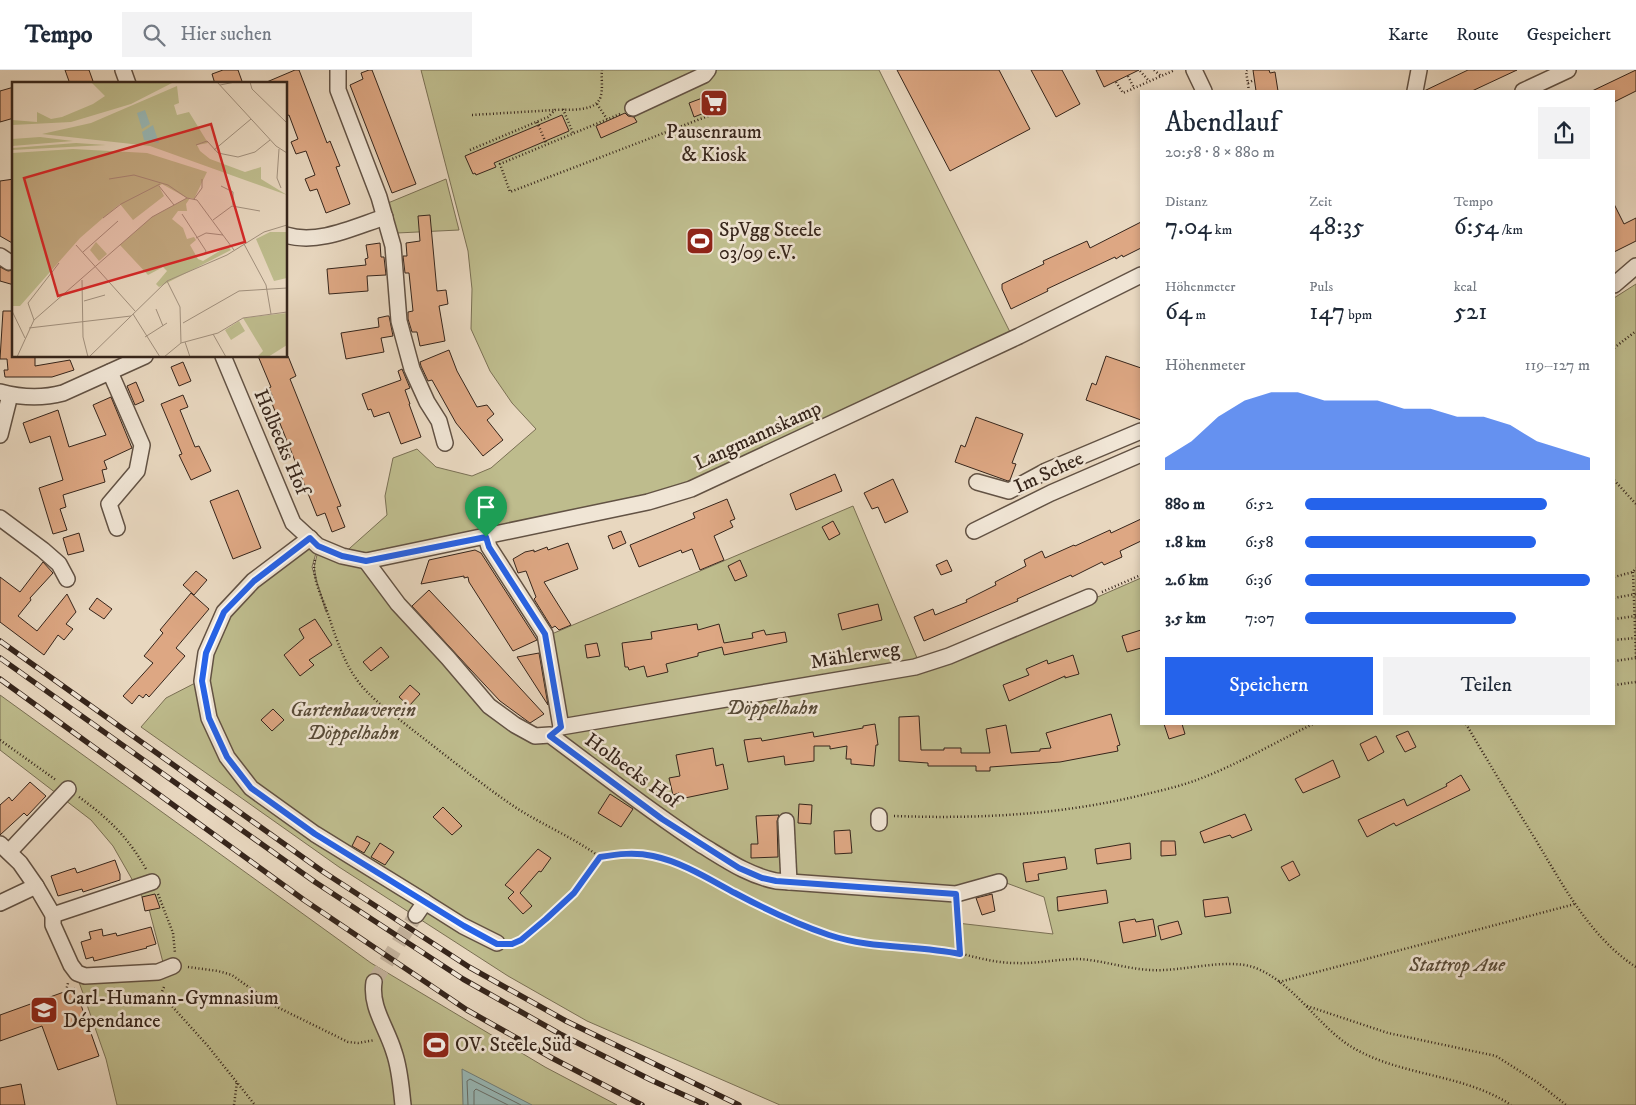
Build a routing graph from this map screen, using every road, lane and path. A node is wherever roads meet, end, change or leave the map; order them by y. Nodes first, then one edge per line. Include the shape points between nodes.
1 (123, 70) edge
2 (338, 70) edge
3 (602, 70) edge
4 (708, 70) edge
5 (1154, 70) edge
6 (1175, 70) edge
7 (1194, 70) edge
8 (1247, 70) edge
9 (1419, 70) edge
10 (1568, 70) edge
11 (1140, 71) edge
12 (1128, 76) dead end
13 (1161, 76) junction
14 (1254, 80) dead end
15 (1149, 81) junction
16 (127, 82) edge
17 (1116, 82) dead end
18 (1248, 83) junction
19 (1134, 88) junction
20 (1204, 90) edge
21 (1249, 90) edge
22 (1415, 90) edge
23 (1524, 90) edge
24 (597, 104) junction
25 (633, 108) joint
26 (563, 109) junction
27 (555, 110) junction
28 (716, 113) dead end
29 (472, 114) dead end
30 (607, 119) junction
31 (536, 122) junction
32 (573, 133) junction
33 (546, 144) junction
34 (470, 150) dead end
35 (384, 217) junction
36 (288, 236) edge
37 (1636, 266) edge
38 (1140, 276) edge
39 (1615, 284) edge
40 (1636, 331) edge
41 (1615, 347) edge
42 (141, 358) edge
43 (224, 358) edge
44 (110, 372) junction
45 (5, 394) edge
46 (1140, 432) edge
47 (0, 435) edge
48 (445, 442) dead end
49 (1140, 454) edge
50 (1615, 481) edge
51 (977, 482) dead end
52 (1636, 504) edge
53 (0, 518) edge
54 (117, 528) dead end
55 (974, 531) dead end
56 (486, 537) junction
57 (314, 542) junction
58 (366, 561) junction
59 (1636, 568) edge
60 (1633, 572) junction
61 (1140, 575) edge
62 (1615, 577) edge
63 (67, 579) dead end
64 (1634, 594) edge
65 (1090, 597) joint
66 (1615, 598) edge
67 (1635, 616) edge
68 (1615, 619) edge
69 (1635, 638) edge
70 (1615, 640) edge
71 (1636, 658) edge
72 (1615, 661) edge
73 (1636, 682) edge
74 (1615, 685) edge
75 (1311, 725) edge
76 (1467, 725) edge
77 (556, 731) junction
78 (0, 740) edge
79 (68, 789) junction
80 (879, 819) dead end
81 (786, 821) dead end
82 (4, 848) edge
83 (600, 857) junction
84 (152, 882) junction
85 (789, 882) junction
86 (999, 882) dead end
87 (36, 886) junction
88 (956, 894) junction
89 (0, 903) edge
90 (1574, 904) junction
91 (53, 915) junction
92 (497, 944) joint
93 (960, 954) junction
94 (173, 966) junction
95 (1636, 967) edge
96 (374, 982) tunnel mouth
97 (1279, 982) junction
98 (1306, 1006) junction
99 (388, 1036) junction
100 (236, 1082) junction
101 (234, 1105) edge
102 (255, 1105) edge
103 (403, 1105) edge
104 (1510, 1105) edge
105 (1566, 1105) edge

1 - 16 street
2 - 35 street via 338,90
3 - 24 path via 602,92
4 - 25 street via 704,75
5 - 13 path
6 - 13 path
7 - 20 street
8 - 18 path
9 - 22 street
10 - 23 street
11 - 15 path
12 - 19 path
13 - 15 path
14 - 18 path
15 - 19 path
17 - 19 path via 1123,93
18 - 21 path
24 - 26 path via 590,108
24 - 30 path
25 - 30 path
26 - 27 path
26 - 32 path
27 - 29 path
27 - 31 path
28 - 33 path via 510,192 500,164
30 - 32 path
31 - 33 path
31 - 34 path
32 - 33 path
35 - 36 street via 322,236
35 - 48 street via 393,246 399,321 412,369 438,420
37 - 39 street
38 - 56 street, Langmannskamp via 1019,336 692,489 648,502
40 - 41 path
42 - 44 street
43 - 57 street, Holbecks Hof via 293,523
44 - 45 street via 51,396 24,398
44 - 54 street via 142,446 137,471 109,504
45 - 47 street
46 - 51 street via 1046,471 1009,491
49 - 55 street, Im Schee
50 - 52 path
53 - 63 street via 59,564
56 - 58 street, Langmannskamp
56 - 77 street via 489,547 545,634
57 - 58 street, Holbecks Hof via 342,556
57 - 83 path via 316,582 342,652 360,684 398,719 500,797
57 - 92 street via 254,581 224,612 206,653 202,681 209,718 227,757 251,788 420,908
58 - 77 street, Holbecks Hof via 398,604 489,706 535,736
59 - 60 path
60 - 62 path
60 - 64 path
61 - 65 path
64 - 66 path
64 - 67 path
65 - 77 street, Mählerweg via 949,656 915,666
67 - 68 path
67 - 69 path
69 - 70 path
69 - 71 path
71 - 72 path
73 - 74 path
75 - 80 path via 1204,777 1114,802 1020,815
76 - 90 path
77 - 85 street, Holbecks Hof via 662,819 739,868 762,878
78 - 79 path
79 - 82 street
79 - 84 path via 122,834
81 - 85 street
82 - 87 street via 20,863
83 - 92 path via 574,893 546,919 521,940
83 - 93 path via 631,853 664,859 761,906 842,939
84 - 91 street
84 - 94 path via 173,933
85 - 88 street, Holbecks Hof
86 - 88 street, Holbecks Hof
87 - 89 street
87 - 91 street
88 - 93 path
90 - 95 path via 1610,946
90 - 97 path
91 - 94 street via 54,925 77,973 85,976 158,972
93 - 97 path via 1018,963 1081,959 1148,970 1239,964 1252,967
94 - 99 path via 232,975 275,1006 348,1042 369,1042
94 - 100 path via 161,994
96 - 99 street via 372,994
97 - 98 path
98 - 104 path via 1334,1034 1360,1052 1389,1065 1483,1090
98 - 105 path via 1388,1034 1496,1056
99 - 103 street via 400,1072
100 - 101 path
100 - 102 path

